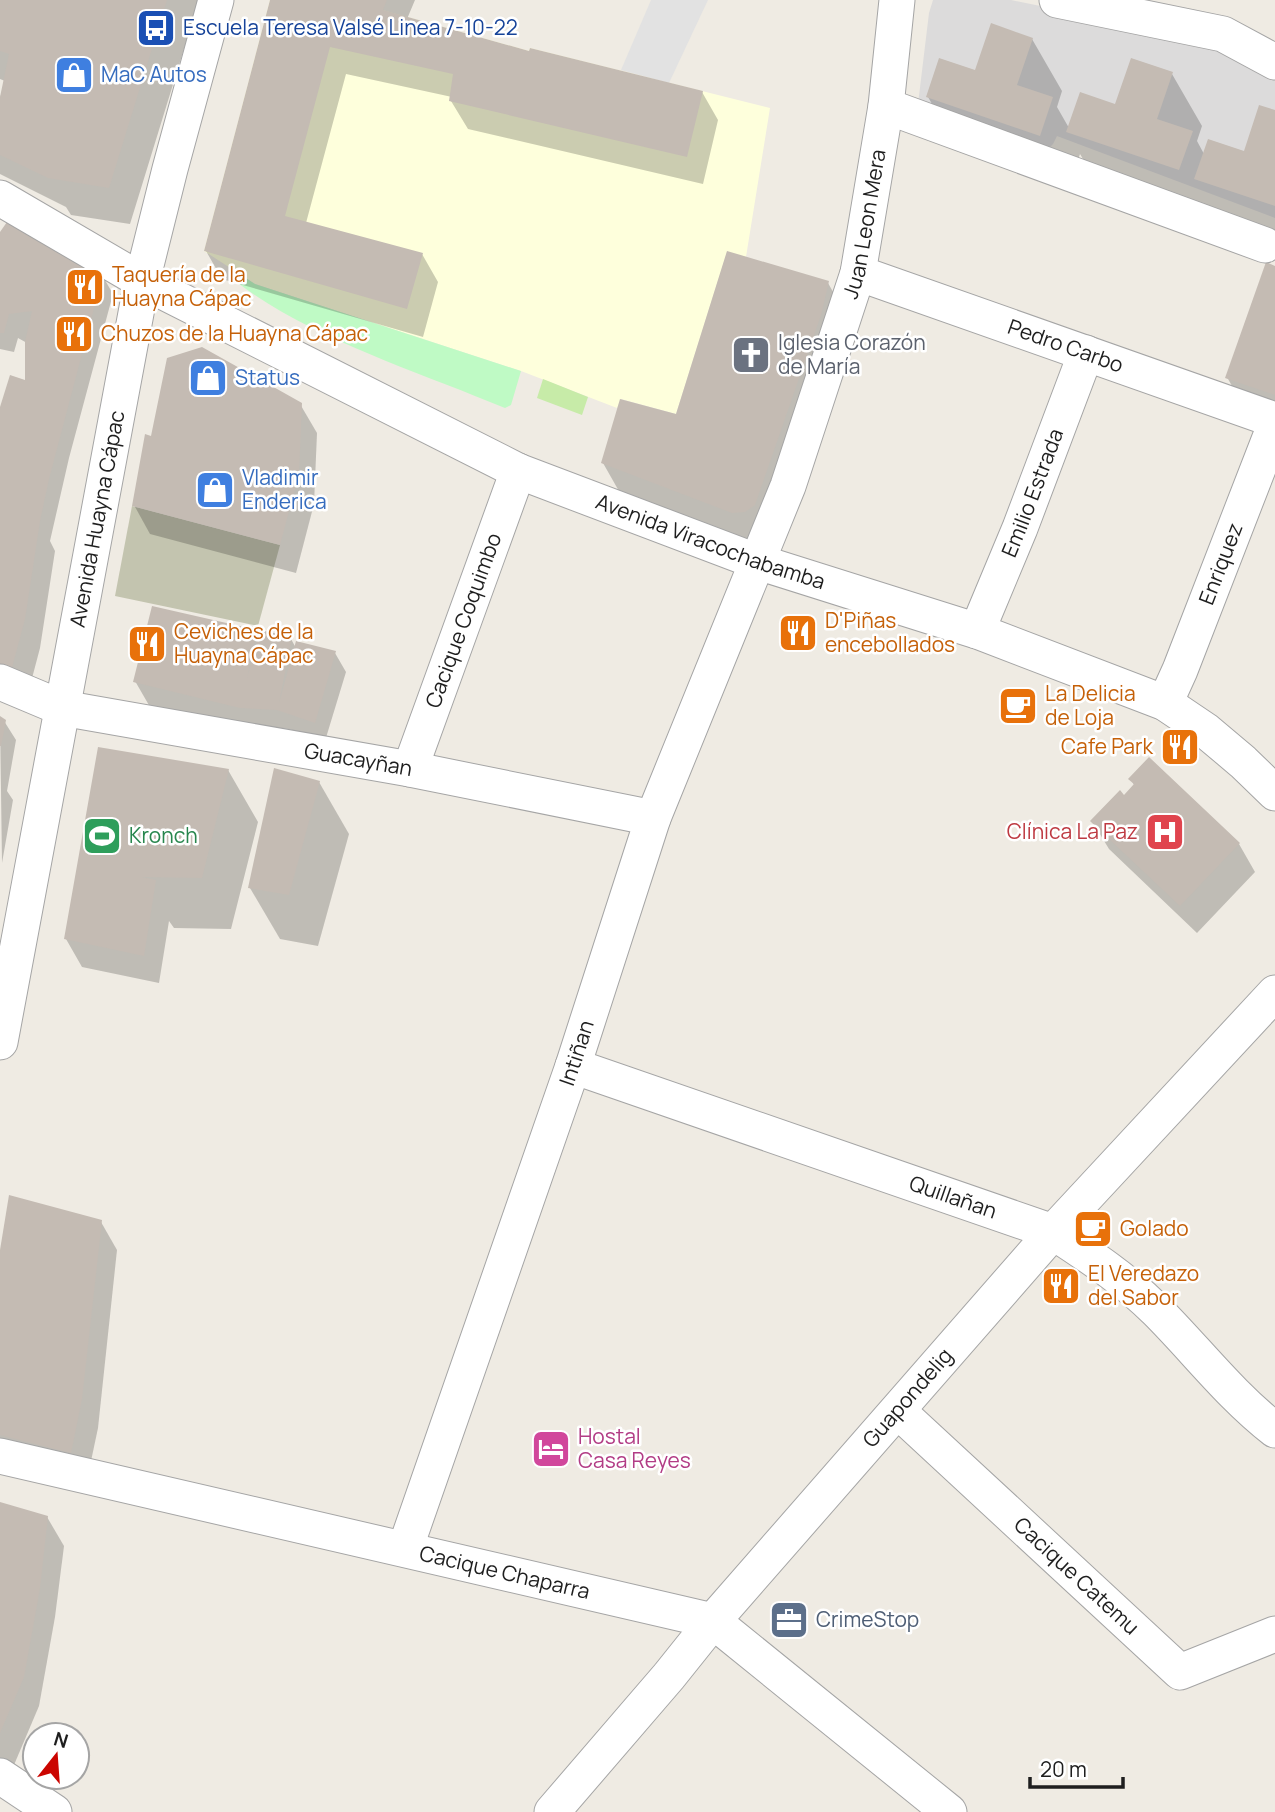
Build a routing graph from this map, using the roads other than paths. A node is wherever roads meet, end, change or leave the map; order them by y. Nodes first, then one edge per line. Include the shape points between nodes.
1 (216, 0) edge
2 (897, 0) edge
3 (1058, 0) edge
4 (1275, 62) edge
5 (886, 106) junction
6 (0, 198) edge
7 (1265, 245) dead end
8 (858, 273) junction
9 (142, 281) junction
10 (1086, 354) junction
11 (1275, 423) edge
12 (518, 471) junction
13 (758, 562) junction
14 (977, 631) junction
15 (0, 682) edge
16 (1165, 703) junction
17 (62, 708) junction
18 (410, 769) junction
19 (1275, 793) edge
20 (653, 818) junction
21 (1275, 993) edge
22 (0, 1042) edge
23 (572, 1066) junction
24 (1054, 1232) junction
25 (898, 1411) junction
26 (1275, 1430) edge
27 (0, 1455) edge
28 (405, 1549) junction
29 (713, 1621) junction
30 (1275, 1634) edge
31 (0, 1776) edge
32 (54, 1812) edge
33 (552, 1812) edge
34 (949, 1812) edge

1 - 9 street, Avenida Huayna Cápac
2 - 5 street, Juan Leon Mera
3 - 4 street via 1223,34
5 - 7 street
5 - 8 street, Juan Leon Mera
6 - 9 street, Avenida Viracochabamba
8 - 10 street, Pedro Carbo
8 - 13 street, Juan Leon Mera
9 - 12 street, Avenida Viracochabamba
9 - 17 street, Avenida Huayna Cápac
10 - 11 street, Pedro Carbo
10 - 14 street, Emilio Estrada
11 - 16 street, Enriquez
12 - 13 street, Avenida Viracochabamba
12 - 18 street, Cacique Coquimbo
13 - 14 street, Avenida Viracochabamba
13 - 20 street, Intiñan
14 - 16 street, Avenida Viracochabamba
15 - 17 street, Guacayñan
16 - 19 street, Avenida Viracochabamba via 1205,730
17 - 18 street, Guacayñan
17 - 22 street, Avenida Huayna Cápac
18 - 20 street, Guacayñan
20 - 23 street, Intiñan
21 - 24 street, Guapondelig
23 - 24 street, Quillañan
23 - 28 street, Intiñan
24 - 25 street, Guapondelig
24 - 26 street, Quillañan via 1104,1265 1155,1309
25 - 29 street, Guapondelig
25 - 30 street, Cacique Catemu via 1180,1672
27 - 28 street, Cacique Chaparra
28 - 29 street, Cacique Chaparra
29 - 33 street, Guapondelig
29 - 34 street, Cacique Chaparra
31 - 32 street

